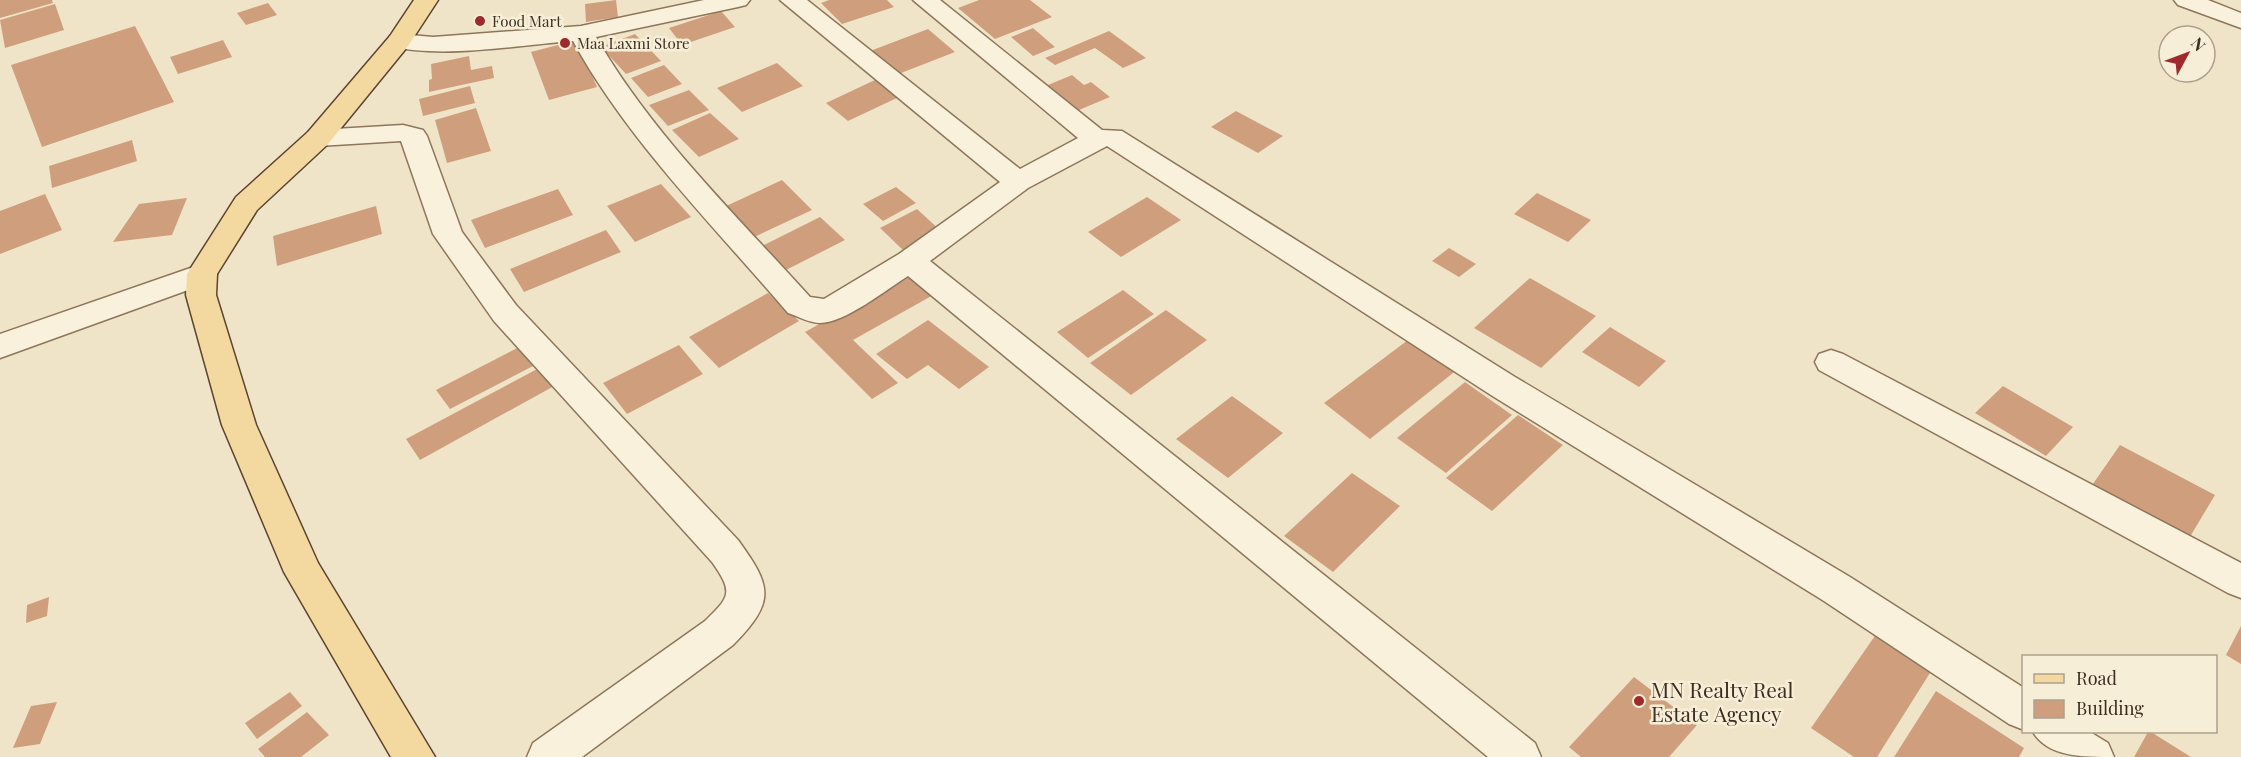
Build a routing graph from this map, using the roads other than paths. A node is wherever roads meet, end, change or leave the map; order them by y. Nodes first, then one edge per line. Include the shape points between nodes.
1 (426, 0) edge
2 (738, 0) edge
3 (792, 0) edge
4 (925, 0) edge
5 (2186, 0) edge
6 (2241, 21) edge
7 (581, 33) junction
8 (399, 41) junction
9 (318, 138) junction
10 (1096, 139) junction
11 (1018, 183) junction
12 (910, 261) junction
13 (202, 274) junction
14 (1, 344) edge
15 (1831, 362) dead end
16 (2241, 582) edge
17 (2022, 710) edge
18 (2056, 733) edge
19 (414, 757) edge
20 (548, 757) edge
21 (1521, 757) edge
22 (2093, 757) edge

1 - 8 main road
2 - 7 street
3 - 11 street
4 - 10 street
5 - 6 street
7 - 8 street via 433,44
7 - 12 street via 633,115 799,305 820,312 835,307
8 - 9 main road
9 - 13 main road via 246,204
9 - 20 street via 403,133 413,136 448,234 505,313 725,551 746,579 744,604 719,633
10 - 11 street
10 - 17 street via 1118,140
11 - 12 street
12 - 21 street
13 - 14 street
13 - 19 main road via 201,295 239,425 303,573
15 - 16 street
18 - 22 street

